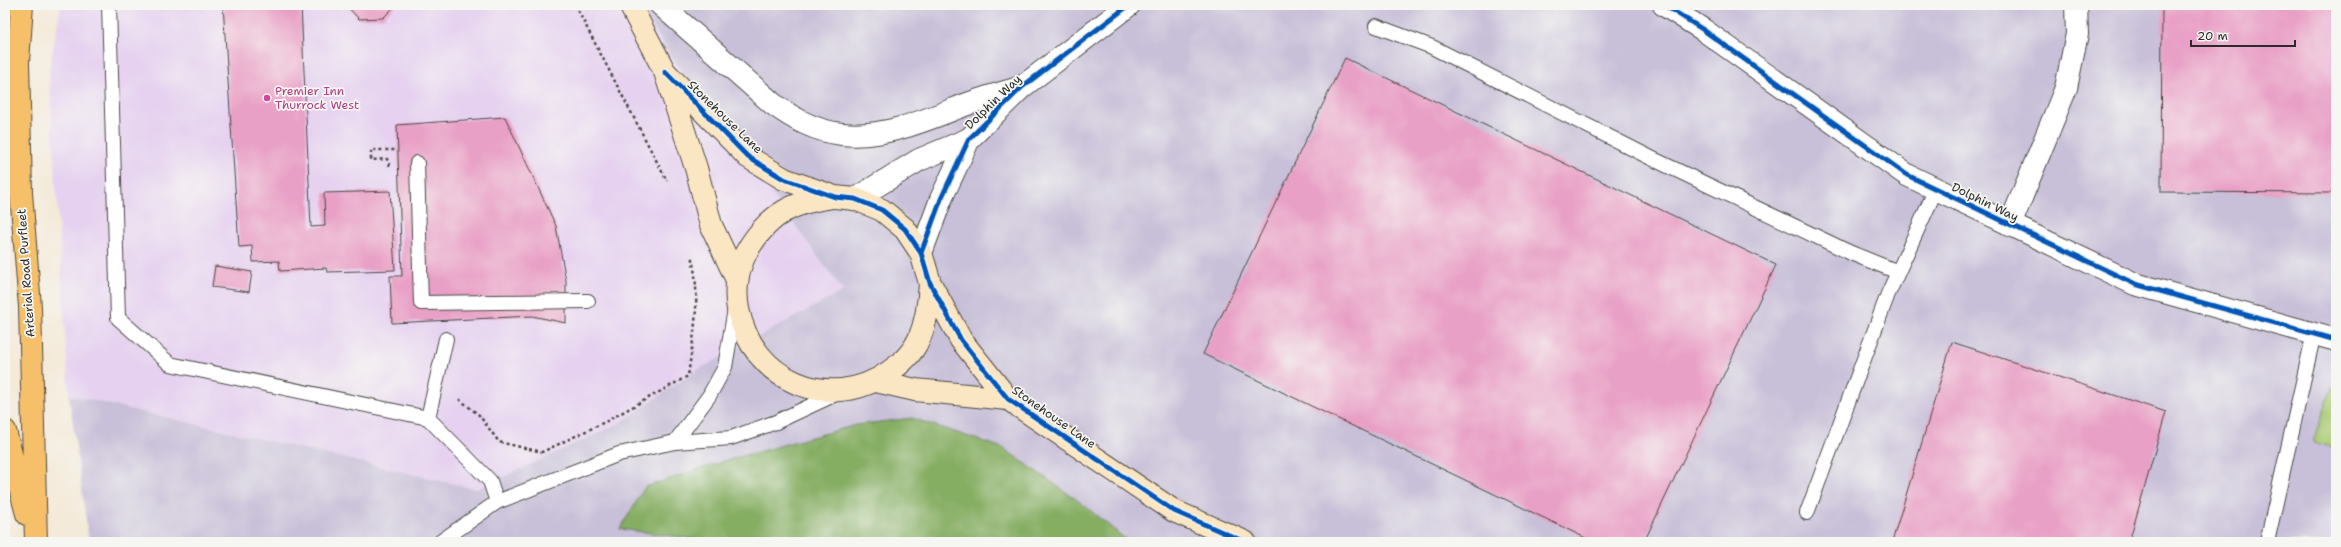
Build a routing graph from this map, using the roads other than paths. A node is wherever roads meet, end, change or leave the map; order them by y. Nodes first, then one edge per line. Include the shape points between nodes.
1 (22, 5) edge
2 (109, 5) edge
3 (630, 5) edge
4 (661, 5) edge
5 (1129, 5) edge
6 (1664, 5) edge
7 (2076, 5) edge
8 (1376, 26) dead end
9 (666, 72) junction
10 (1022, 87) junction
11 (969, 139) junction
12 (418, 163) road end
13 (1936, 189) junction
14 (845, 198) junction
15 (2010, 225) junction
16 (921, 253) junction
17 (1898, 272) junction
18 (930, 283) junction
19 (737, 289) junction
20 (588, 301) dead end
21 (2314, 334) junction
22 (446, 339) dead end
23 (2336, 340) edge
24 (876, 381) junction
25 (844, 390) junction
26 (1008, 399) junction
27 (428, 418) junction
28 (5, 431) edge
29 (675, 442) junction
30 (497, 502) junction
31 (1807, 513) dead end
32 (35, 542) edge
33 (440, 542) edge
34 (1245, 542) edge
35 (2268, 542) edge

1 - 32 main road, Arterial Road Purfleet via 18,62 21,193 30,307
2 - 27 lane via 118,318 170,364
3 - 9 street, Stonehouse Lane
4 - 10 street via 773,104 792,117 826,131 843,134 869,133 922,123 970,103
5 - 10 street, Dolphin Way
6 - 13 street, Dolphin Way via 1702,29 1907,175
7 - 15 street via 2077,34 2066,88
8 - 17 lane via 1432,47 1650,157 1851,253
9 - 14 street, Stonehouse Lane via 748,157 784,179
9 - 19 street, Stonehouse Lane via 711,225
10 - 11 street, Dolphin Way
11 - 14 street, Dolphin Way via 920,160
11 - 16 street, Dolphin Way via 941,199
12 - 20 lane via 421,302
13 - 15 street, Dolphin Way
13 - 17 lane
14 - 16 street, Stonehouse Lane via 882,210 906,229
14 - 19 street, Stonehouse Lane via 808,200 782,212 757,235 746,253
15 - 21 street, Dolphin Way via 2135,284
16 - 18 street, Stonehouse Lane
17 - 31 lane
18 - 24 street, Stonehouse Lane via 929,312 918,340 901,364
18 - 26 street, Stonehouse Lane via 961,340
19 - 25 street, Stonehouse Lane via 741,325 753,348 771,368 793,382 812,388
19 - 29 lane via 725,367 709,396
21 - 23 street, Dolphin Way
21 - 35 lane
22 - 27 lane
24 - 25 street, Stonehouse Lane
24 - 26 street, Stonehouse Lane via 915,390
25 - 29 lane via 752,432 731,438
26 - 34 street, Stonehouse Lane via 1174,511
27 - 30 lane via 490,481
28 - 32 main road, Arterial Road Purfleet
29 - 30 lane via 618,454
30 - 33 lane

